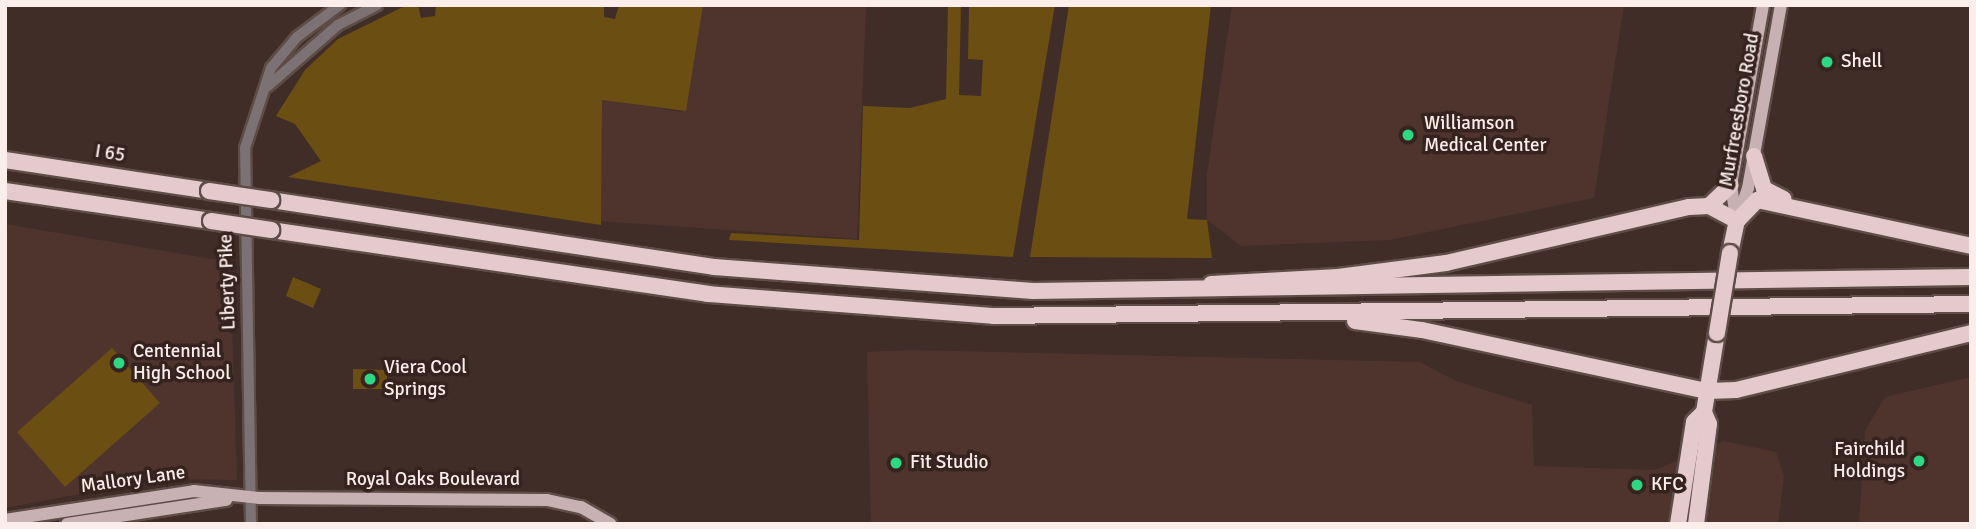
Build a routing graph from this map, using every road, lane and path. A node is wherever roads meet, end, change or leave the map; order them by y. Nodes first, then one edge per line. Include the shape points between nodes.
1 (340, 5) edge
2 (377, 5) edge
3 (1763, 5) edge
4 (1781, 5) edge
5 (268, 86) junction
6 (1754, 156) junction
7 (5, 160) edge
8 (1731, 185) junction
9 (5, 191) edge
10 (1709, 206) junction
11 (1798, 207) junction
12 (1737, 220) junction
13 (1971, 246) edge
14 (1971, 277) edge
15 (1179, 293) junction
16 (1971, 304) edge
17 (1213, 316) junction
18 (1971, 333) edge
19 (1707, 391) junction
20 (1704, 412) junction
21 (250, 497) junction
22 (5, 520) edge
23 (67, 524) edge
24 (251, 524) edge
25 (610, 524) edge
26 (1678, 524) edge
27 (1696, 524) edge

1 - 5 street, Liberty Pike via 285,50 271,68
2 - 5 street, Liberty Pike via 338,25
3 - 8 main road, Murfreesboro Road
4 - 6 main road, Murfreesboro Road
5 - 21 street, Liberty Pike via 251,123 242,176
6 - 11 highway via 1764,189
6 - 12 main road, Murfreesboro Road
7 - 15 highway, I 65 / I 65, bridge via 714,267 924,286
8 - 10 highway
8 - 12 main road, Murfreesboro Road
9 - 17 highway, bridge via 708,294 994,316
10 - 12 highway
10 - 15 highway via 1446,263 1338,277 1223,281
11 - 12 highway via 1757,200
11 - 13 highway
12 - 19 highway, Murfreesboro Road, bridge
14 - 15 highway, I 65
16 - 17 highway
17 - 19 highway via 1350,320 1422,330
18 - 19 highway via 1736,390
19 - 20 highway, Murfreesboro Road
20 - 26 highway, Murfreesboro Road via 1694,422
20 - 27 highway, Murfreesboro Road via 1709,424
21 - 22 main road, Mallory Lane via 169,491
21 - 23 main road, Mallory Lane via 156,506
21 - 24 street, Liberty Pike
21 - 25 main road, Royal Oaks Boulevard via 547,500 582,507

